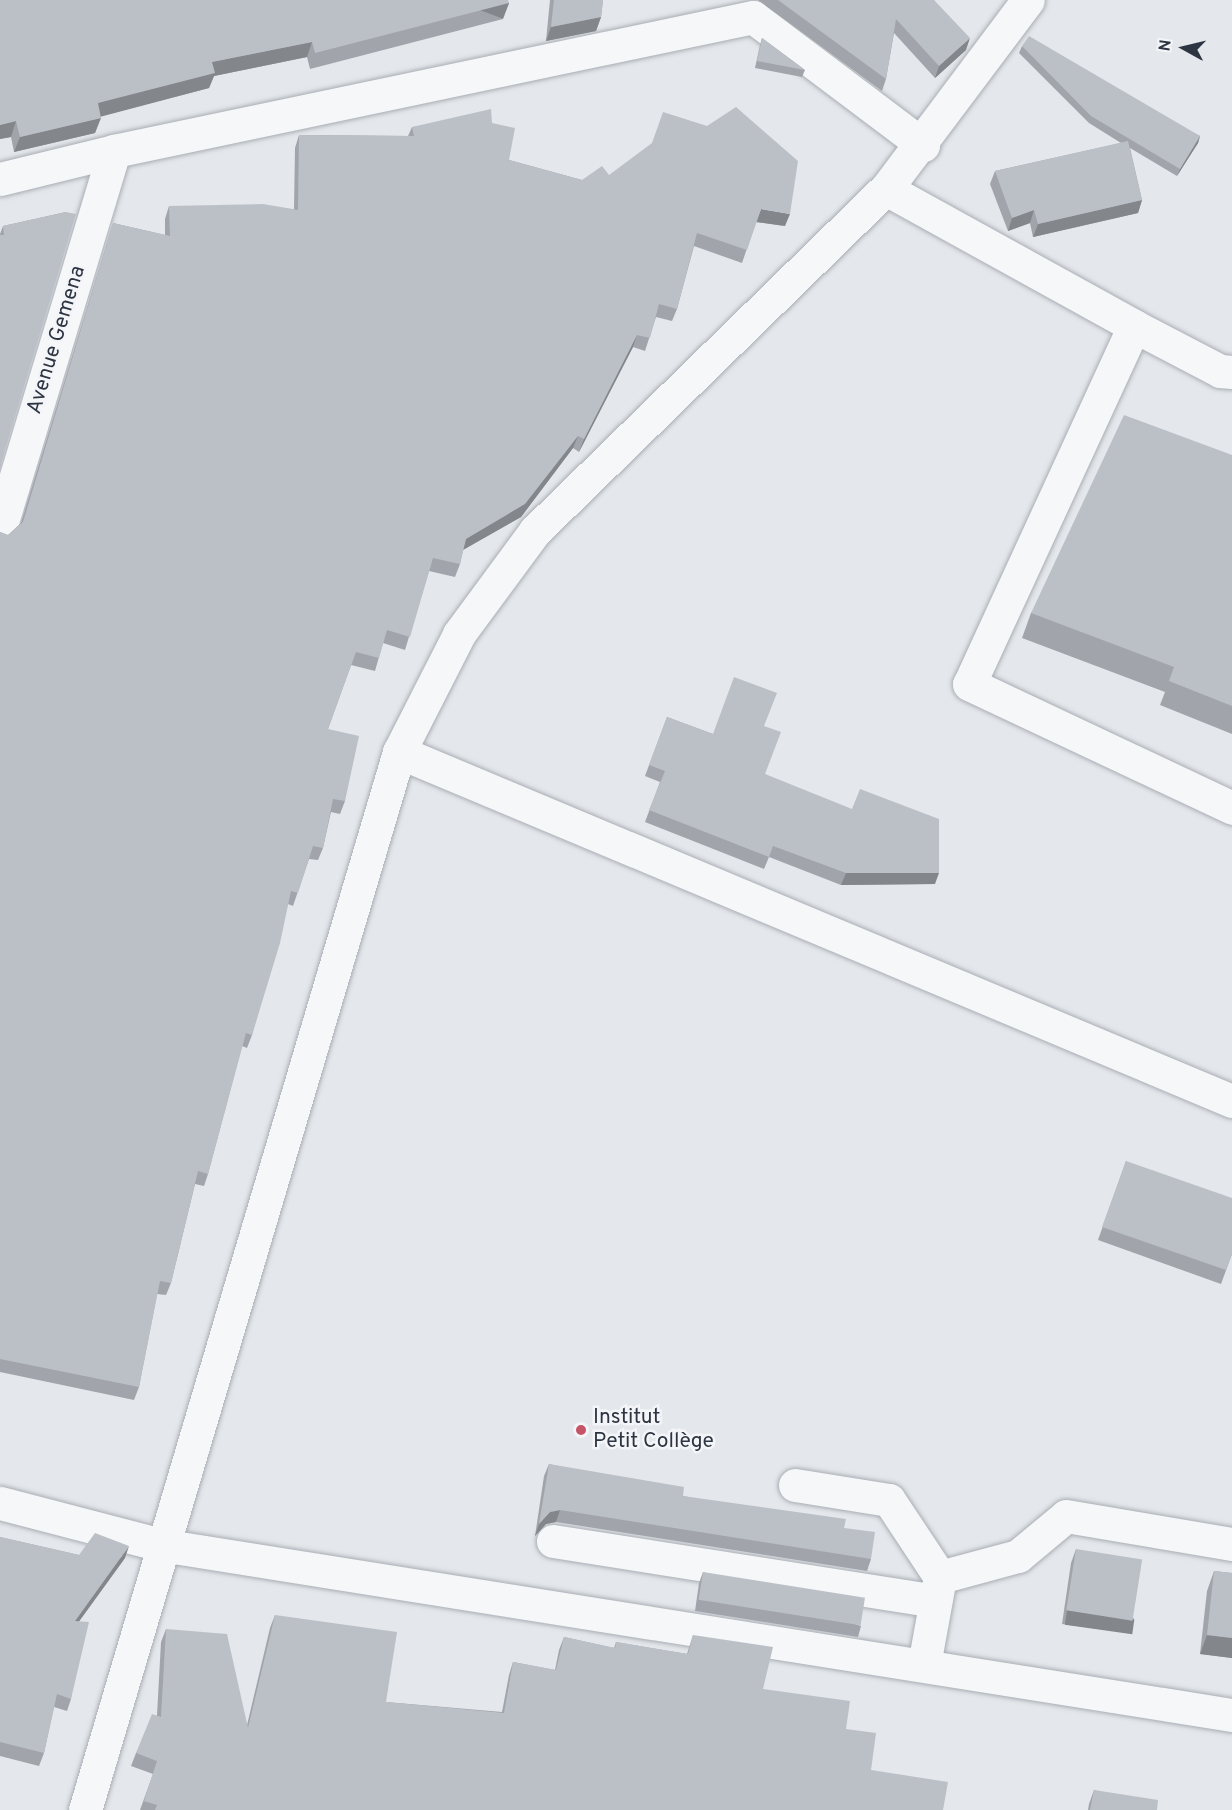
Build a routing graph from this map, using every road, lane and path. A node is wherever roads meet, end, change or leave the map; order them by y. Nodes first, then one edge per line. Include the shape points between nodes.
1 (1029, 0) edge
2 (741, 9) edge
3 (923, 145) junction
4 (114, 151) junction
5 (0, 179) edge
6 (886, 189) junction
7 (1134, 326) junction
8 (1232, 372) edge
9 (0, 529) edge
10 (399, 752) junction
11 (1232, 808) edge
12 (1232, 1101) edge
13 (795, 1485) dead end
14 (0, 1503) edge
15 (553, 1541) dead end
16 (1232, 1544) edge
17 (161, 1545) junction
18 (937, 1589) junction
19 (924, 1665) junction
20 (1232, 1715) edge
21 (85, 1810) edge

1 - 3 street
2 - 3 street
2 - 4 street
3 - 6 street
4 - 5 street
4 - 9 street, Avenue Gemena
6 - 7 street
6 - 10 street via 535,531 459,634
7 - 8 street via 1221,371
7 - 11 street via 969,684
10 - 12 street
10 - 17 street
13 - 18 street via 889,1500
14 - 17 street
15 - 18 street
16 - 18 street via 1066,1516 1018,1556
17 - 19 street
17 - 21 street
18 - 19 street
19 - 20 street

